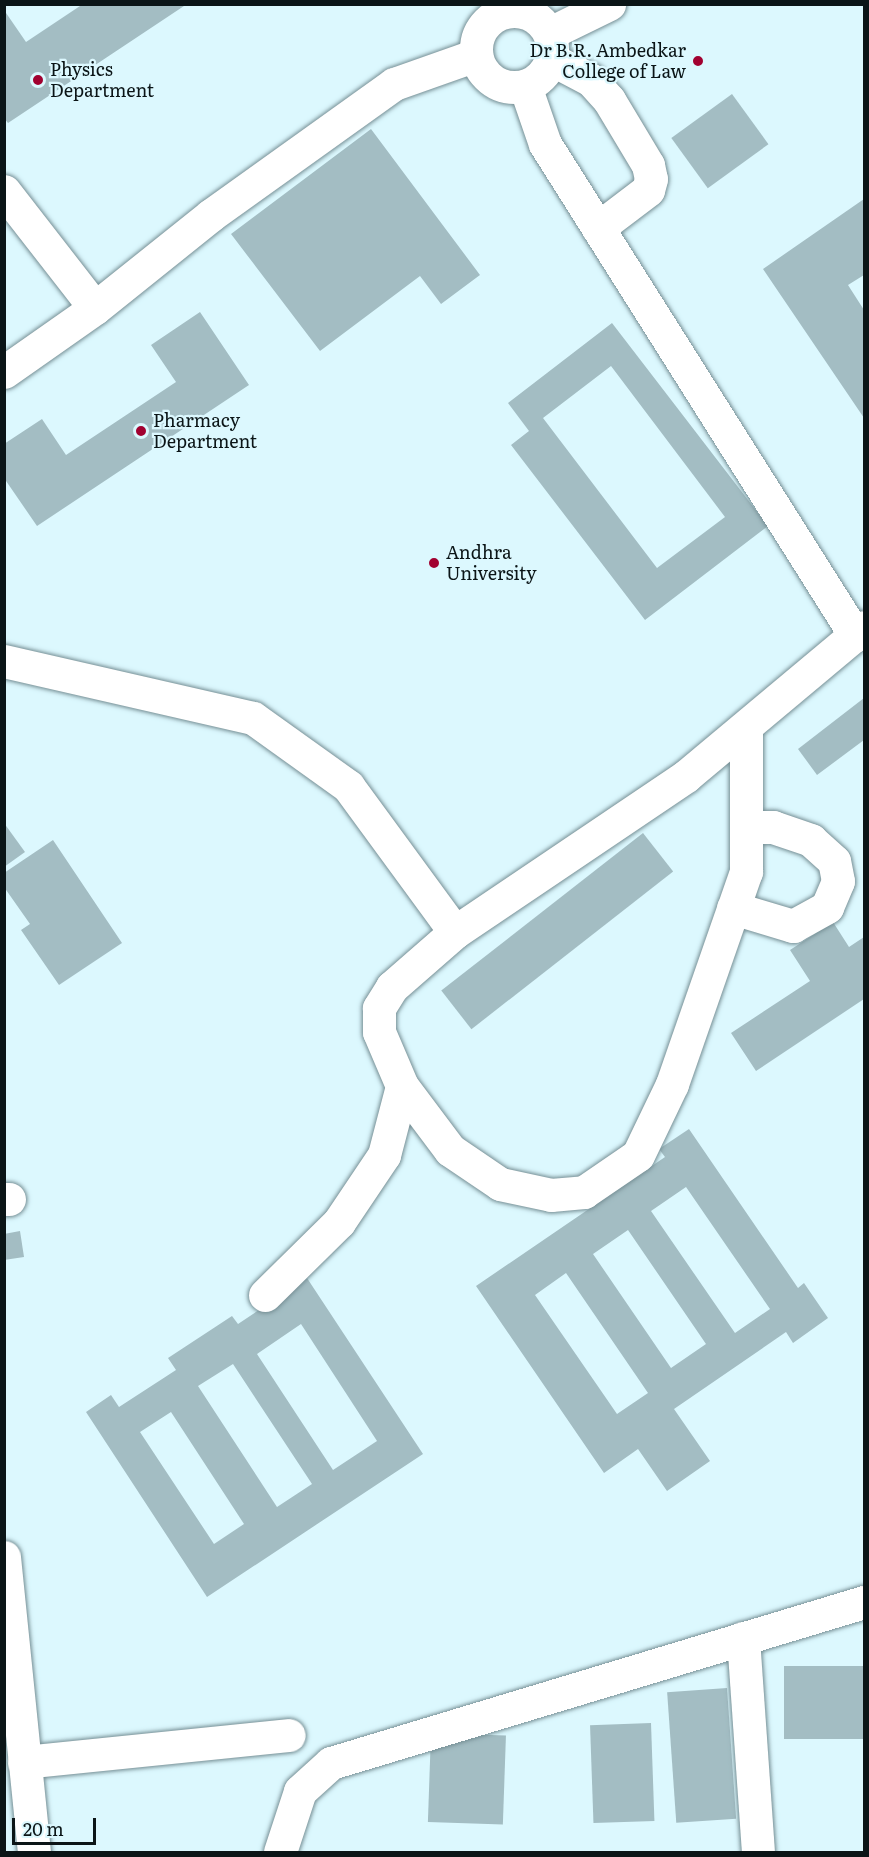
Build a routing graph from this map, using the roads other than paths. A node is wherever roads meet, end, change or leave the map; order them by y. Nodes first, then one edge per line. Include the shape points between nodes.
1 (609, 4) edge
2 (520, 8) edge
3 (550, 46) junction
4 (476, 55) junction
5 (525, 86) junction
6 (4, 192) edge
7 (598, 228) junction
8 (95, 308) junction
9 (4, 372) edge
10 (860, 631) edge
11 (4, 661) edge
12 (746, 727) junction
13 (746, 827) junction
14 (734, 908) junction
15 (455, 932) junction
16 (402, 1086) junction
17 (265, 1295) dead end
18 (4, 1557) edge
19 (864, 1602) edge
20 (6, 1623) edge
21 (743, 1638) junction
22 (289, 1735) dead end
23 (24, 1762) junction
24 (34, 1852) edge
25 (280, 1852) edge
26 (758, 1852) edge

1 - 3 street
2 - 3 street via 534,15
2 - 4 street via 488,21 476,42
3 - 5 street via 536,80
3 - 7 street via 609,100 648,165 648,190
4 - 5 street via 488,77 499,84
4 - 8 street via 394,84 212,215
5 - 7 street via 545,144
6 - 8 street
7 - 10 street
8 - 9 street
10 - 12 street
11 - 15 street via 253,718 348,786
12 - 13 street
12 - 15 street via 686,776
13 - 14 street via 746,872
13 - 14 street via 772,827 811,840 834,861 838,881 827,907 793,926
14 - 16 street via 672,1084 638,1155 584,1192 551,1196 500,1184 450,1150
15 - 16 street via 392,987 379,1008 379,1032
16 - 17 street via 384,1155 339,1222
18 - 20 street
19 - 21 street
20 - 23 street
21 - 25 street via 331,1763 300,1791
21 - 26 street
22 - 23 street
23 - 24 street

